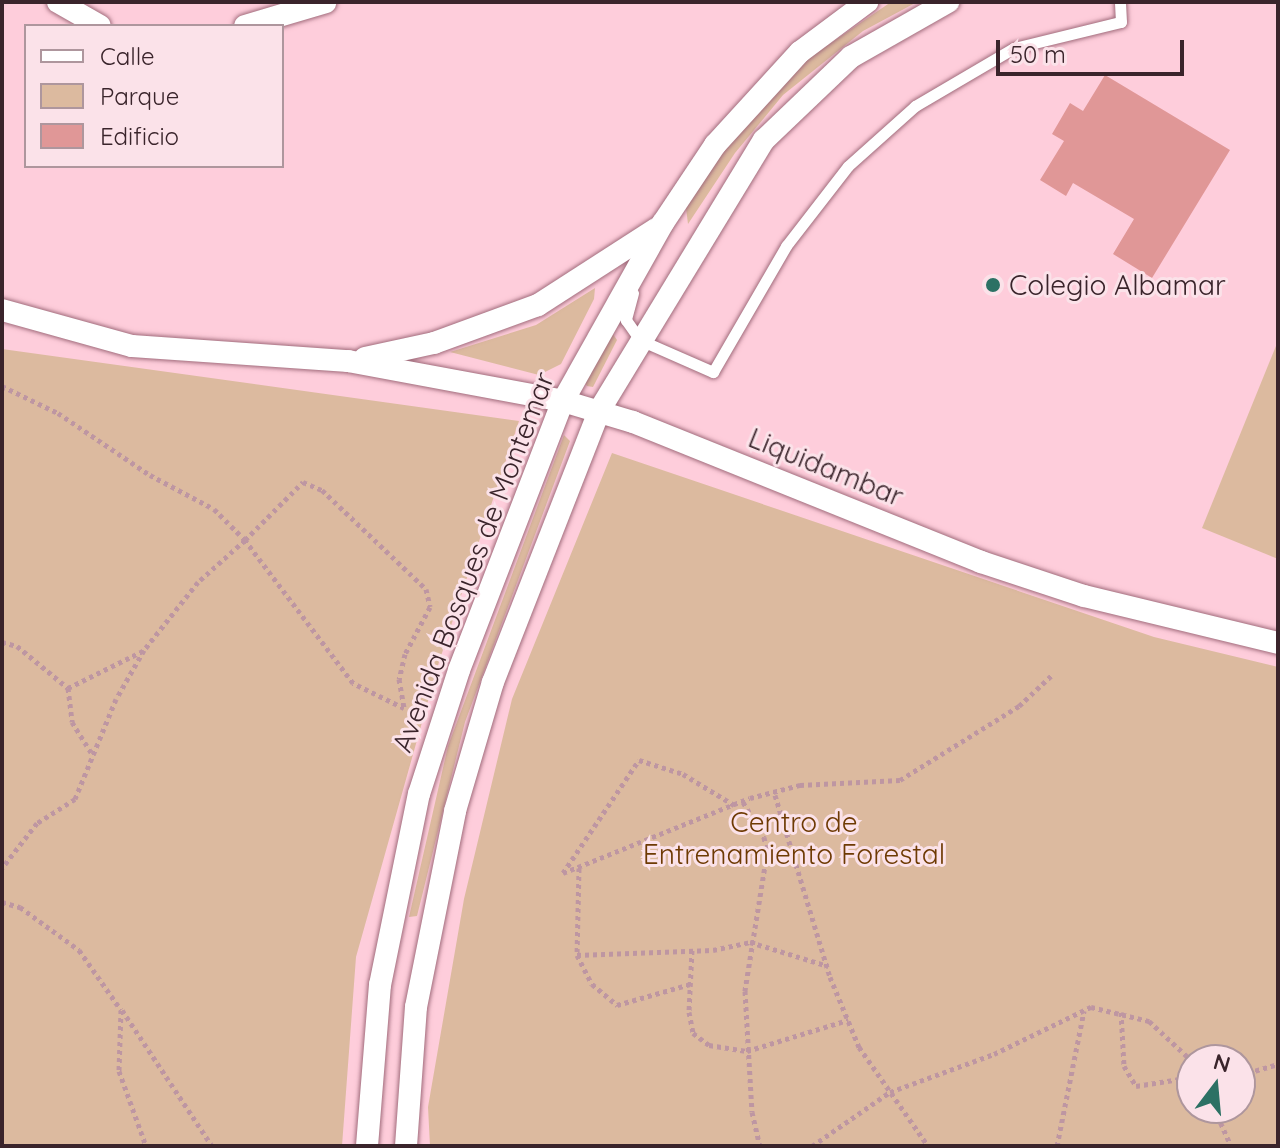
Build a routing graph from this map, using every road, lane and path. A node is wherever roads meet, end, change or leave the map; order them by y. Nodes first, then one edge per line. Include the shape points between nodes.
1 (58, 2) edge
2 (326, 2) edge
3 (867, 2) edge
4 (948, 2) edge
5 (1120, 2) edge
6 (96, 24) edge
7 (252, 24) edge
8 (663, 223) junction
9 (639, 265) junction
10 (2, 310) edge
11 (640, 340) junction
12 (348, 361) junction
13 (2, 386) edge
14 (563, 401) junction
15 (599, 411) junction
16 (245, 540) junction
17 (2, 642) edge
18 (1278, 643) edge
19 (144, 650) junction
20 (1052, 675) dead end
21 (68, 688) junction
22 (91, 753) junction
23 (775, 795) junction
24 (743, 802) junction
25 (734, 805) junction
26 (2, 868) edge
27 (579, 868) junction
28 (2, 902) edge
29 (750, 942) junction
30 (692, 950) junction
31 (577, 955) junction
32 (828, 966) junction
33 (690, 984) junction
34 (121, 1010) junction
35 (1084, 1011) junction
36 (1121, 1012) junction
37 (848, 1020) junction
38 (1176, 1046) edge
39 (747, 1051) junction
40 (1278, 1064) edge
41 (1256, 1070) edge
42 (1176, 1080) edge
43 (890, 1092) junction
44 (1221, 1124) edge
45 (146, 1146) edge
46 (212, 1146) edge
47 (367, 1146) edge
48 (406, 1146) edge
49 (760, 1146) edge
50 (812, 1146) edge
51 (928, 1146) edge
52 (1057, 1146) edge
53 (1231, 1146) edge

1 - 6 street
2 - 7 street
3 - 8 street, Avenida Bosques de Montemar via 770,81 715,145
4 - 11 street via 851,57 791,110 740,173
5 - 11 lane via 1121,22 1014,48 915,106 848,166 786,246 713,372
8 - 9 street, Avenida Bosques de Montemar
8 - 12 street, Liquidambar via 581,282 525,311 434,343
9 - 11 lane via 626,320
9 - 14 street, Avenida Bosques de Montemar
10 - 12 street, Liquidambar via 132,346
11 - 15 street
12 - 14 street, Liquidambar
13 - 16 path via 58,413 150,475 214,509
14 - 15 street, Liquidambar
14 - 47 street, Avenida Bosques de Montemar via 459,670 419,794 380,985
15 - 18 street, Liquidambar via 996,567 1084,596
15 - 48 street via 493,682 455,811 416,1007
16 - 16 path via 303,482 322,490 415,574 430,607 405,654 399,679 404,708 353,683
16 - 19 path via 188,592
17 - 21 path via 17,646
19 - 21 path
19 - 22 path
20 - 23 path via 1019,706 900,780 800,785
21 - 22 path via 72,722
22 - 26 path via 89,774 75,799 37,823
23 - 24 path
23 - 32 path
24 - 25 path
24 - 29 path via 764,837 767,853
25 - 27 path
25 - 27 path via 683,774 639,760 563,873
27 - 31 path
28 - 34 path via 20,907 79,950
29 - 30 path
29 - 32 path
29 - 39 path
30 - 31 path
30 - 33 path
31 - 33 path via 592,984 617,1005
32 - 37 path
33 - 39 path via 693,1033 709,1045
34 - 45 path via 119,1071
34 - 46 path
35 - 36 path via 1091,1007
35 - 43 path via 994,1054
35 - 52 path
36 - 38 path via 1149,1021
36 - 42 path via 1124,1066 1136,1086
37 - 39 path
37 - 43 path via 859,1047
39 - 49 path
40 - 41 path
43 - 50 path
43 - 51 path
44 - 53 path

